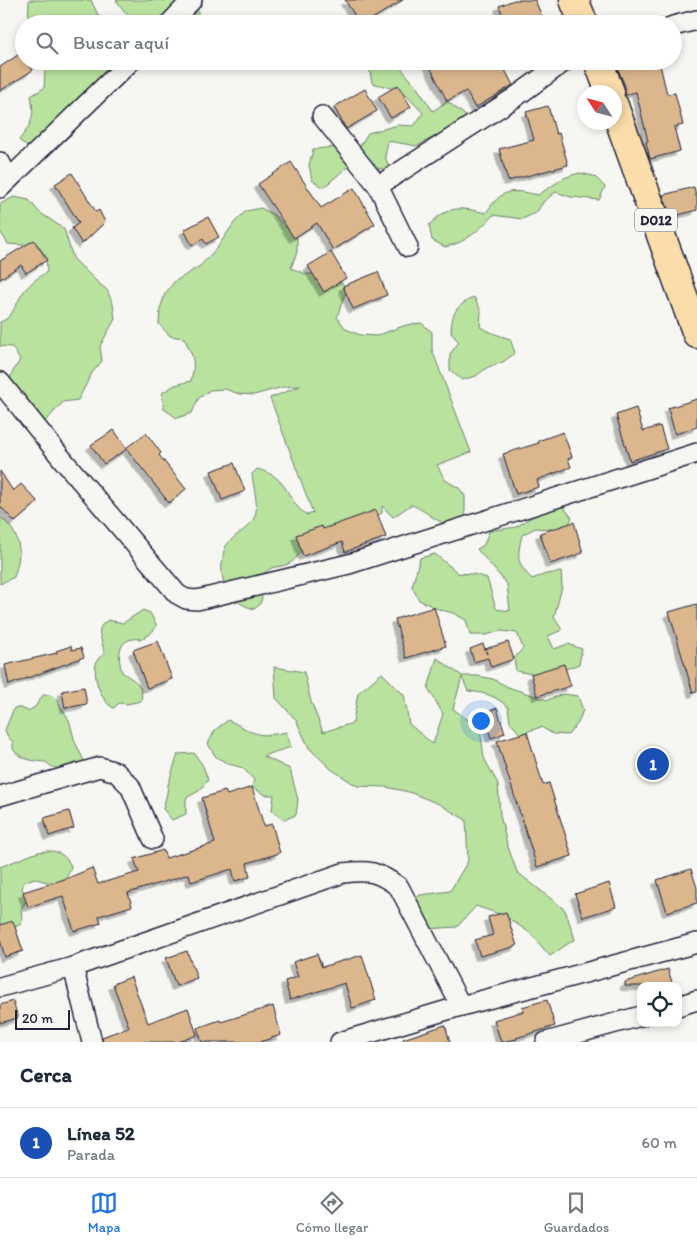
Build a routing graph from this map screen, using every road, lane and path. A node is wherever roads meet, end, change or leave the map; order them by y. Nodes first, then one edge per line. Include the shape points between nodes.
1 (192, 0) edge
2 (574, 0) edge
3 (178, 15) edge
4 (580, 15) edge
5 (697, 20) edge
6 (682, 24) edge
7 (122, 70) edge
8 (553, 70) edge
9 (601, 70) edge
10 (607, 85) edge
11 (322, 116) dead end
12 (622, 127) edge
13 (0, 162) edge
14 (5, 183) edge
15 (378, 186) junction
16 (408, 247) dead end
17 (694, 318) edge
18 (0, 382) edge
19 (697, 453) edge
20 (0, 796) edge
21 (153, 838) dead end
22 (697, 942) edge
23 (73, 967) junction
24 (0, 987) edge
25 (697, 1000) edge
26 (682, 1005) edge
27 (461, 1006) junction
28 (637, 1017) edge
29 (92, 1042) edge
30 (340, 1042) edge
31 (546, 1042) edge

1 - 3 street
2 - 4 main road
5 - 6 street
7 - 14 street
8 - 15 street
9 - 10 main road
11 - 15 street
12 - 17 main road, D012
13 - 14 street
15 - 16 street
18 - 19 street via 176,594 186,599 197,600 349,564
20 - 21 street via 100,767 116,772 130,786
22 - 27 street
23 - 24 street
23 - 27 street via 343,873 364,870 383,875 399,888
23 - 29 street
25 - 26 street
27 - 30 street
28 - 31 street

